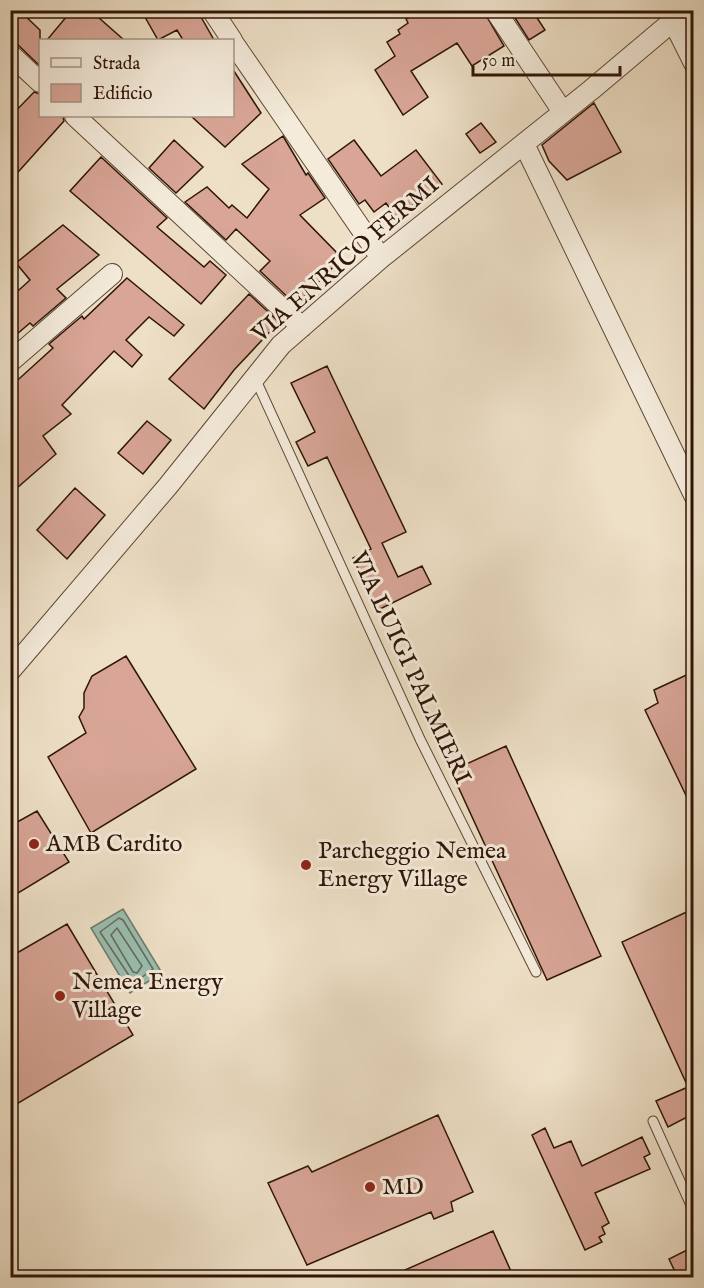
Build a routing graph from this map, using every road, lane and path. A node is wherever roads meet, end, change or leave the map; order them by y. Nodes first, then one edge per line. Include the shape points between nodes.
1 (212, 10) edge
2 (495, 10) edge
3 (680, 16) edge
4 (231, 39) edge
5 (234, 44) edge
6 (10, 54) edge
7 (693, 63) edge
8 (39, 81) edge
9 (564, 112) junction
10 (76, 117) edge
11 (524, 144) junction
12 (381, 258) junction
13 (112, 274) dead end
14 (302, 327) junction
15 (10, 362) edge
16 (255, 378) junction
17 (693, 495) edge
18 (10, 671) edge
19 (536, 972) dead end
20 (652, 1121) dead end
21 (693, 1212) edge

1 - 4 street
2 - 9 street
3 - 7 street
3 - 9 street, VIA ENRICO FERMI
5 - 12 street
6 - 8 street
9 - 11 street, VIA ENRICO FERMI
10 - 14 street
11 - 12 street, VIA ENRICO FERMI
11 - 17 street
12 - 14 street, VIA ENRICO FERMI
13 - 15 street
14 - 16 street, VIA ENRICO FERMI via 281,345
16 - 18 street, VIA ENRICO FERMI
16 - 19 lane, VIA LUIGI PALMIERI via 420,739
20 - 21 lane

